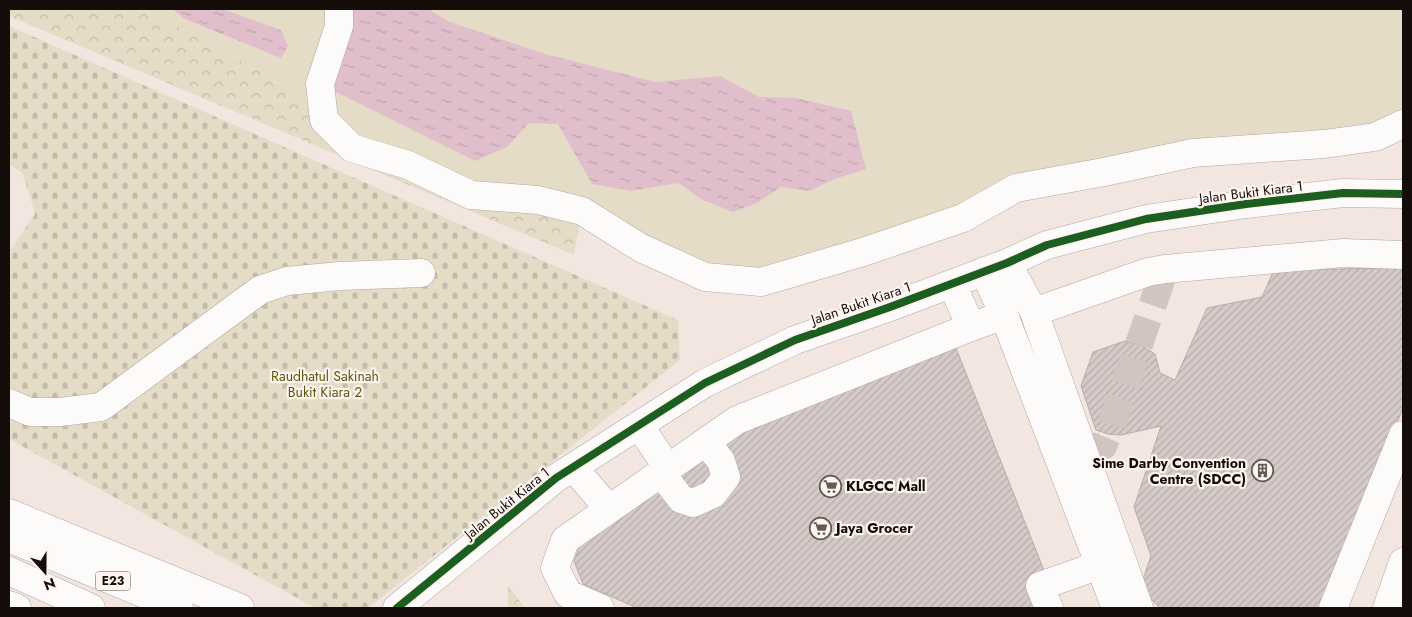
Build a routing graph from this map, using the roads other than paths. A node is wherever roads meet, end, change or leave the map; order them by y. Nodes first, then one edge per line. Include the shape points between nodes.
1 (339, 9) edge
2 (1403, 124) edge
3 (1403, 194) edge
4 (1403, 254) edge
5 (996, 267) junction
6 (421, 273) dead end
7 (952, 284) junction
8 (1034, 312) junction
9 (1004, 315) junction
10 (971, 327) junction
11 (9, 403) edge
12 (639, 426) junction
13 (1403, 435) edge
14 (706, 442) junction
15 (660, 464) junction
16 (574, 467) junction
17 (603, 502) dead end
18 (9, 513) edge
19 (9, 538) edge
20 (1403, 562) edge
21 (1100, 565) junction
22 (19, 575) edge
23 (435, 578) junction
24 (9, 604) edge
25 (17, 608) edge
26 (91, 608) edge
27 (179, 608) edge
28 (240, 608) edge
29 (397, 608) edge
30 (423, 608) edge
31 (600, 608) edge
32 (1050, 608) edge
33 (1116, 608) edge
34 (1139, 608) edge
35 (1333, 608) edge
36 (1387, 608) edge

1 - 2 main road via 339,26 320,84 324,120 352,148 408,165 472,195 538,200 582,211 641,248 705,277 761,282 963,218 1016,188 1192,153 1324,144 1375,137
3 - 5 main road, Jalan Bukit Kiara 1 via 1343,193 1146,219 1046,245
4 - 8 main road via 1343,253 1165,269
5 - 7 main road, Jalan Bukit Kiara 1
5 - 8 main road
5 - 9 main road
6 - 11 main road via 288,281 260,290 101,407 30,412
7 - 10 main road
7 - 12 main road, Jalan Bukit Kiara 1 via 795,340 705,383
8 - 34 main road
9 - 10 main road
9 - 21 main road
10 - 14 main road via 737,420
12 - 15 main road
12 - 16 main road, Jalan Bukit Kiara 1
13 - 35 main road
14 - 15 main road
14 - 15 main road via 722,461 726,477 713,494 693,503 680,500
15 - 31 main road via 564,540 555,568 568,594
16 - 17 main road
16 - 23 main road, Jalan Bukit Kiara 1 via 556,478
18 - 28 main road
19 - 27 main road, E23
20 - 36 main road
21 - 32 main road via 1040,586
21 - 33 main road
22 - 26 main road, E23
23 - 29 main road, Jalan Bukit Kiara 1
23 - 30 main road, Jalan Bukit Kiara 1
24 - 25 main road

